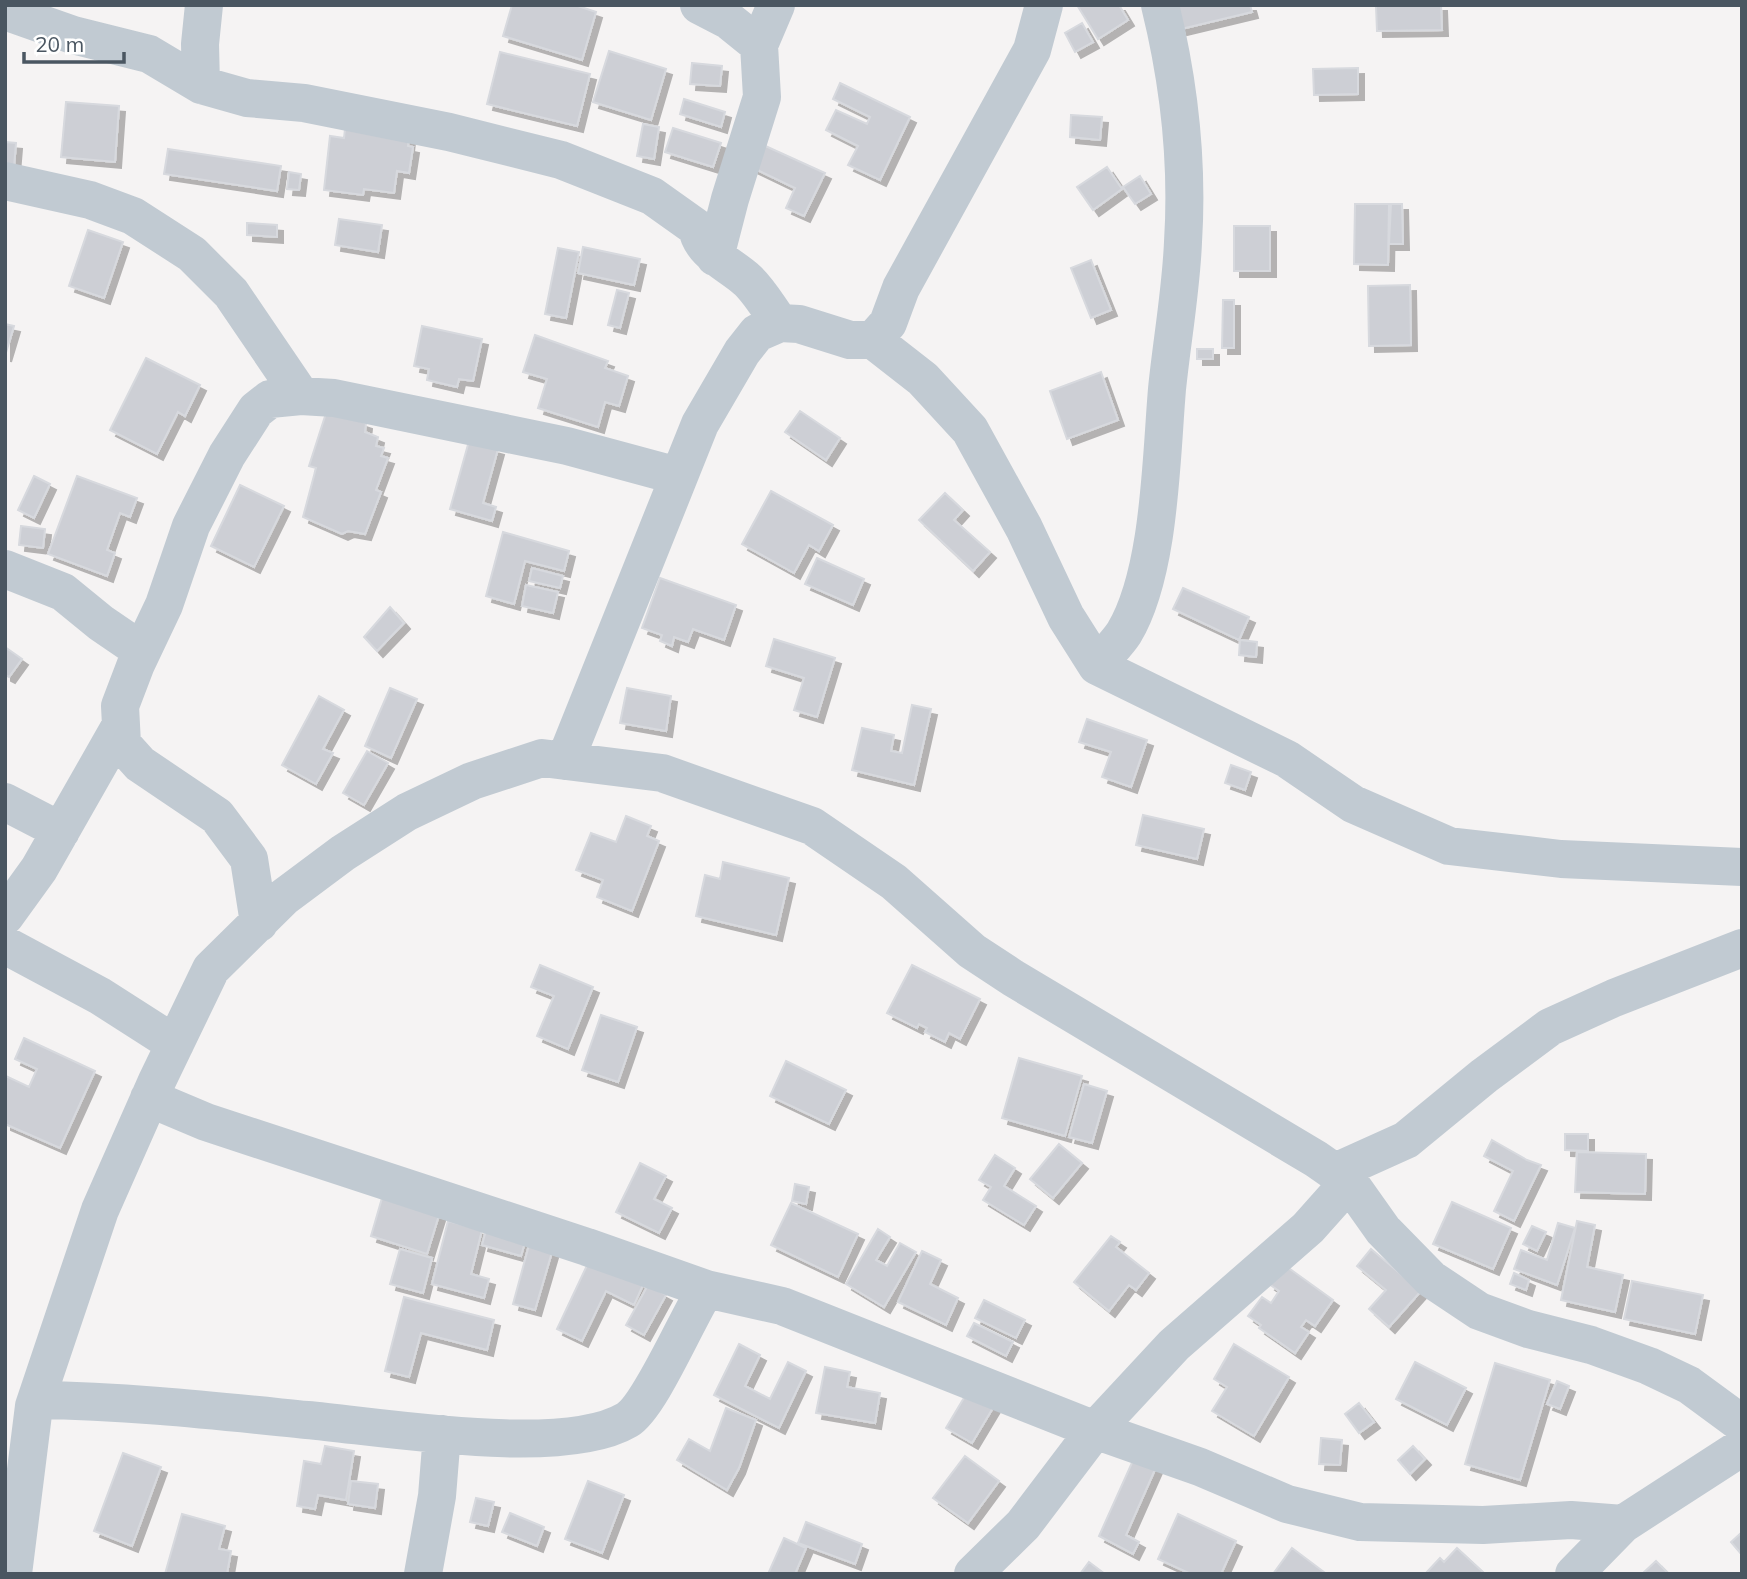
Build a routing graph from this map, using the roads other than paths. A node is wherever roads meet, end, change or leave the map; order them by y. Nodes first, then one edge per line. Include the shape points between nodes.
1 (204, 5) edge
2 (699, 5) edge
3 (776, 5) edge
4 (1044, 5) edge
5 (1160, 5) edge
6 (5, 11) edge
7 (759, 45) junction
8 (201, 85) junction
9 (5, 181) edge
10 (715, 257) junction
11 (780, 323) junction
12 (873, 340) junction
13 (301, 396) junction
14 (678, 476) junction
15 (5, 569) edge
16 (142, 651) junction
17 (1097, 666) junction
18 (121, 725) junction
19 (565, 761) junction
20 (5, 802) edge
21 (61, 831) junction
22 (1742, 867) edge
23 (5, 916) edge
24 (259, 923) junction
25 (5, 945) edge
26 (1742, 948) edge
27 (175, 1044) junction
28 (149, 1098) junction
29 (1342, 1177) junction
30 (706, 1289) junction
31 (24, 1420) edge
32 (1742, 1424) edge
33 (1095, 1430) junction
34 (442, 1434) junction
35 (1742, 1447) edge
36 (1623, 1524) junction
37 (13, 1574) edge
38 (423, 1574) edge
39 (973, 1574) edge
40 (1574, 1574) edge

1 - 8 street
2 - 7 street via 728,20
3 - 7 street
4 - 12 street via 1032,50 901,288 888,323
5 - 17 street via 1171,50 1184,160 1184,241 1151,547 1138,600 1123,634
6 - 8 street via 73,35 149,54
7 - 10 street via 762,97
8 - 10 street via 435,129 561,160 652,196 697,228 699,239
9 - 13 street via 133,216 192,254 231,293
10 - 11 street via 747,280
11 - 12 street via 799,324 850,340
11 - 14 street via 757,333 742,352 700,424
12 - 17 street via 923,379 970,430 1066,617
13 - 14 street via 334,398 567,446
13 - 16 street via 270,399 256,410 227,455 191,526 164,605
14 - 19 street
15 - 16 street via 62,592
16 - 18 street via 120,706
17 - 22 street via 1287,759 1353,804 1448,846 1562,859
18 - 21 street
18 - 24 street via 122,744 140,764 217,816 249,859
19 - 24 street via 542,758 472,781 407,812 343,853
19 - 29 street via 662,774 812,826 894,882 972,951
20 - 21 street
21 - 23 street
24 - 27 street via 211,970
25 - 27 street via 100,996
26 - 29 street via 1550,1027 1406,1140
27 - 28 street
28 - 30 street via 206,1122
28 - 31 street via 100,1210
29 - 32 street via 1383,1230 1431,1279 1479,1311 1649,1366 1689,1385
29 - 33 street via 1308,1228 1174,1345
30 - 33 street via 782,1306
30 - 34 street via 652,1389 630,1419 598,1433 553,1439
31 - 34 street via 97,1401
31 - 37 street
33 - 36 street via 1287,1504 1360,1522 1483,1525 1571,1520
33 - 39 street via 1023,1525
34 - 38 street
35 - 36 street
36 - 40 street

